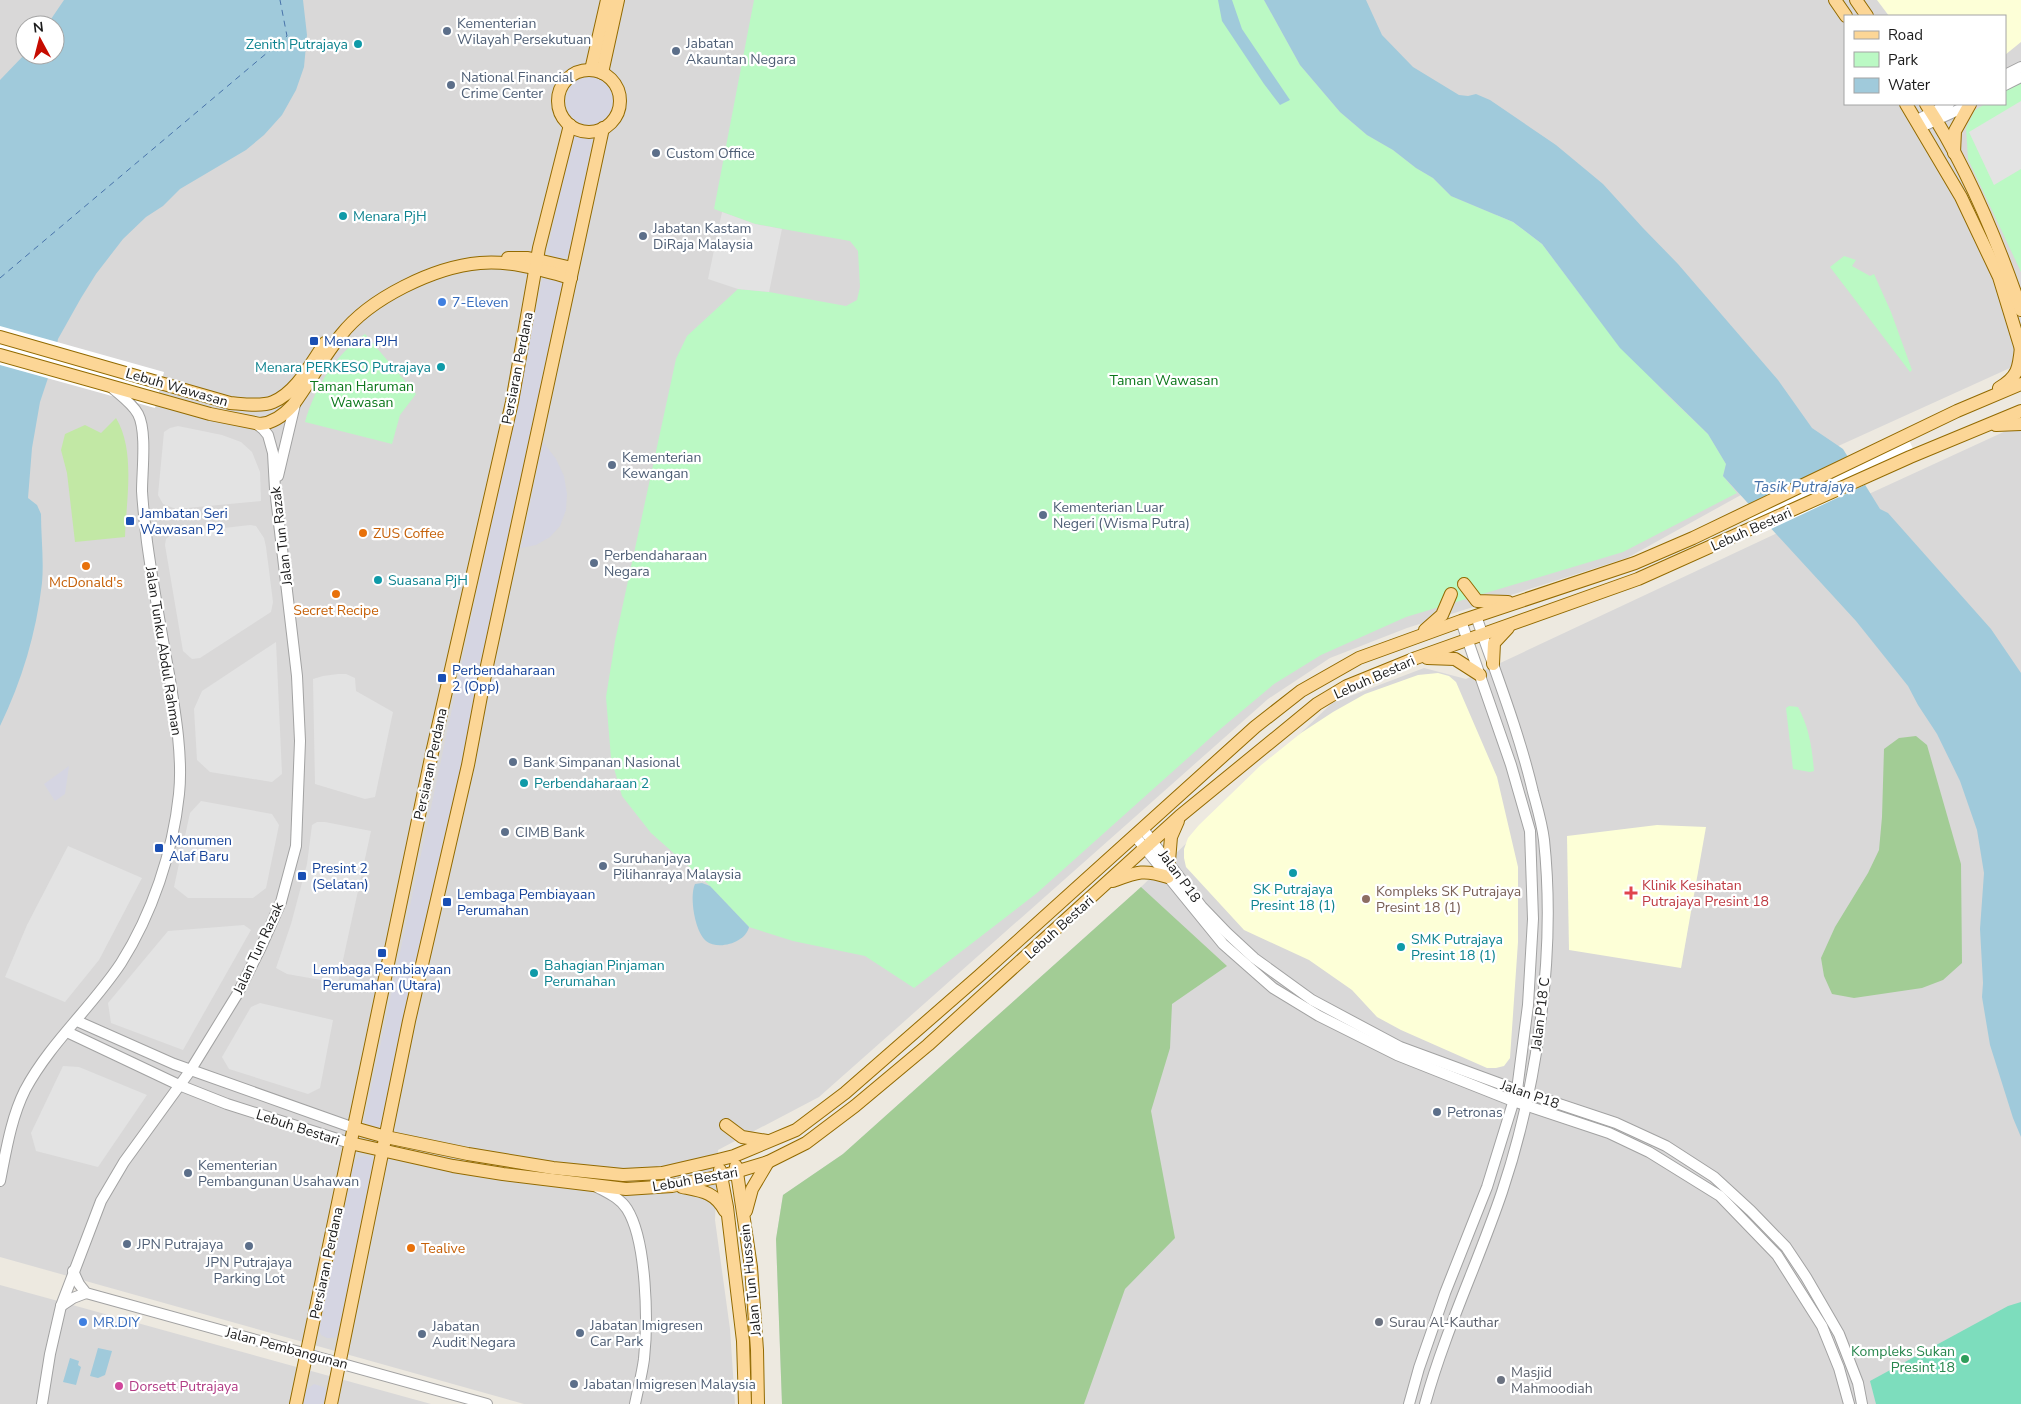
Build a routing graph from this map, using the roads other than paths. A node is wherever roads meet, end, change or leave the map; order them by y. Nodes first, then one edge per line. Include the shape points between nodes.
1 (607, 0) edge
2 (618, 0) edge
3 (1835, 0) edge
4 (1856, 0) edge
5 (1845, 15) edge
6 (1867, 15) edge
7 (2021, 67) edge
8 (597, 72) junction
9 (2006, 74) edge
10 (2021, 77) edge
11 (2006, 84) edge
12 (1907, 105) edge
13 (1947, 105) edge
14 (1965, 105) edge
15 (1969, 105) edge
16 (1932, 112) edge
17 (1919, 123) junction
18 (570, 125) junction
19 (603, 128) junction
20 (1954, 153) junction
21 (508, 264) junction
22 (537, 264) junction
23 (2007, 269) junction
24 (571, 273) junction
25 (532, 291) junction
26 (2021, 292) edge
27 (366, 307) junction
28 (2021, 310) edge
29 (0, 337) edge
30 (2021, 348) edge
31 (0, 355) edge
32 (2021, 384) edge
33 (108, 386) junction
34 (297, 400) junction
35 (230, 403) junction
36 (1957, 411) junction
37 (2021, 411) edge
38 (254, 422) junction
39 (2021, 424) edge
40 (1980, 428) junction
41 (275, 489) junction
42 (1464, 584) dead end
43 (1451, 594) dead end
44 (1527, 600) junction
45 (1476, 616) junction
46 (1461, 621) junction
47 (1516, 622) junction
48 (1483, 635) junction
49 (1417, 637) junction
50 (1468, 640) junction
51 (1416, 658) junction
52 (1493, 664) junction
53 (1480, 675) junction
54 (1180, 816) junction
55 (1139, 832) junction
56 (1149, 844) junction
57 (1169, 861) junction
58 (1168, 877) junction
59 (1108, 882) junction
60 (77, 1021) junction
61 (67, 1032) junction
62 (190, 1071) junction
63 (179, 1085) junction
64 (1529, 1094) junction
65 (1515, 1095) junction
66 (1527, 1105) junction
67 (726, 1125) dead end
68 (354, 1128) junction
69 (386, 1138) junction
70 (771, 1141) junction
71 (350, 1143) junction
72 (383, 1151) junction
73 (734, 1156) junction
74 (718, 1160) junction
75 (768, 1162) junction
76 (738, 1172) junction
77 (722, 1176) junction
78 (0, 1181) edge
79 (596, 1186) junction
80 (672, 1186) junction
81 (744, 1217) junction
82 (730, 1233) junction
83 (73, 1271) junction
84 (86, 1293) junction
85 (61, 1306) junction
86 (307, 1353) junction
87 (340, 1362) junction
88 (42, 1404) edge
89 (296, 1404) edge
90 (332, 1404) edge
91 (487, 1404) edge
92 (635, 1404) edge
93 (746, 1404) edge
94 (758, 1404) edge
95 (1409, 1404) edge
96 (1425, 1404) edge
97 (1849, 1404) edge
98 (1862, 1404) edge

1 - 8 main road
2 - 8 main road
3 - 5 main road
4 - 6 main road
7 - 9 street
8 - 18 main road via 574,74 561,89 559,109
8 - 19 main road via 611,79 620,96 617,115
10 - 11 street
12 - 17 main road
13 - 16 street
14 - 16 street
15 - 20 main road via 1956,131
16 - 17 street
16 - 20 main road
17 - 30 main road via 1961,197 1998,277
18 - 19 main road via 586,132
18 - 22 main road, Persiaran Perdana
19 - 24 main road
20 - 23 main road
21 - 22 main road, Lebuh Wawasan
21 - 25 main road via 528,276
21 - 27 main road, Lebuh Wawasan via 481,262 434,274
22 - 24 main road, Lebuh Wawasan
22 - 25 main road, Persiaran Perdana
22 - 27 main road, Lebuh Wawasan via 528,258 477,257 432,267 394,285
23 - 26 main road
23 - 28 main road
24 - 69 main road
25 - 68 main road, Persiaran Perdana via 512,402 434,745
27 - 34 main road, Lebuh Wawasan via 341,334
27 - 35 main road, Lebuh Wawasan via 333,332 291,390 272,402
29 - 35 main road, Lebuh Wawasan
30 - 36 main road via 2018,371 2008,383
31 - 33 main road, Lebuh Wawasan
32 - 36 main road, Lebuh Bestari
33 - 38 main road, Lebuh Wawasan via 210,414
33 - 60 street, Jalan Tunku Abdul Rahman via 134,409 141,423 145,528 178,733 179,793 167,857 150,910 120,965
34 - 38 main road, Lebuh Wawasan via 272,421
34 - 41 street
35 - 38 main road
36 - 44 main road, Lebuh Bestari via 1693,538 1635,563
37 - 40 main road, Lebuh Bestari
38 - 41 street, Jalan Tun Razak via 270,440
39 - 40 main road
40 - 47 main road, Lebuh Bestari via 1638,579
41 - 62 street, Jalan Tun Razak via 297,676 300,741 296,846 281,902 261,947 238,993
42 - 44 main road via 1477,601
43 - 49 main road via 1442,615
44 - 45 main road, Lebuh Bestari
45 - 46 main road, Lebuh Bestari
45 - 48 street, Jalan P18 C
46 - 49 main road, Lebuh Bestari
46 - 50 street, Jalan P18 C
47 - 48 main road, Lebuh Bestari
47 - 52 main road via 1494,643
48 - 50 main road, Lebuh Bestari
48 - 52 street, Jalan P18 C
49 - 55 main road, Lebuh Bestari via 1359,658 1301,691 1255,727
50 - 51 main road, Lebuh Bestari
50 - 53 street, Jalan P18 C
51 - 53 main road via 1455,659
51 - 54 main road, Lebuh Bestari via 1347,686 1317,704
52 - 64 street, Jalan P18 C via 1526,761 1544,840 1547,922 1544,987
53 - 65 street, Jalan P18 C via 1530,831 1532,938 1528,1005
54 - 56 main road, Lebuh Bestari
54 - 57 main road via 1171,837
55 - 56 street
55 - 70 main road, Lebuh Bestari via 845,1093 796,1130
56 - 57 street, Jalan P18
56 - 58 street, Jalan P18
56 - 59 main road, Lebuh Bestari
57 - 65 street, Jalan P18 via 1202,907 1227,933 1254,958 1312,1000 1400,1047
58 - 59 main road via 1140,871
58 - 65 street, Jalan P18 via 1223,944 1273,988 1319,1016 1397,1055
59 - 75 main road, Lebuh Bestari via 928,1045 855,1106 806,1143
60 - 61 street, Jalan Tunku Abdul Rahman
60 - 62 street, Lebuh Bestari
61 - 63 street, Lebuh Bestari
61 - 78 street, Jalan Tunku Abdul Rahman via 37,1070 19,1104
62 - 63 street, Jalan Tun Razak
62 - 68 street, Lebuh Bestari
63 - 71 street, Lebuh Bestari via 226,1104
63 - 83 street, Jalan Tun Razak via 106,1190
64 - 65 street, Jalan P18
64 - 66 street, Jalan P18 C
64 - 98 street, Jalan P18 via 1616,1123 1666,1146 1714,1177 1751,1210 1786,1247 1839,1334 1858,1383
65 - 66 street, Jalan P18
65 - 95 street, Jalan P18 C via 1487,1187 1445,1292
66 - 96 street, Jalan P18 C via 1502,1192 1462,1294
66 - 97 street, Jalan P18 via 1625,1140 1720,1196 1777,1255 1822,1326
67 - 70 main road via 742,1137
68 - 69 main road, Lebuh Bestari
68 - 71 main road, Persiaran Perdana
69 - 72 main road
69 - 74 main road, Lebuh Bestari via 552,1168 624,1175 662,1172
70 - 73 main road, Lebuh Bestari
71 - 72 main road, Lebuh Bestari
71 - 86 main road, Persiaran Perdana
72 - 79 main road, Lebuh Bestari via 461,1167
72 - 87 main road
73 - 74 main road, Lebuh Bestari
73 - 76 main road, Jalan Tun Hussein
74 - 77 main road, Jalan Tun Hussein
75 - 76 main road, Lebuh Bestari
75 - 81 main road via 752,1189
76 - 77 main road, Lebuh Bestari
76 - 81 main road, Jalan Tun Hussein
77 - 80 main road, Lebuh Bestari
77 - 82 main road, Jalan Tun Hussein
79 - 80 main road, Lebuh Bestari via 626,1189
79 - 92 street via 616,1197 626,1208 635,1227 644,1272 646,1337
80 - 82 main road via 705,1191 717,1198 725,1212
81 - 94 main road, Jalan Tun Hussein via 752,1276
82 - 93 main road, Jalan Tun Hussein via 743,1341
83 - 84 street
83 - 85 street, Jalan Tun Razak
84 - 85 street
84 - 86 street, Jalan Pembangunan
85 - 88 street, Jalan Tun Razak
86 - 87 street, Jalan Pembangunan
86 - 89 main road, Persiaran Perdana
87 - 90 main road
87 - 91 street, Jalan Pembangunan

